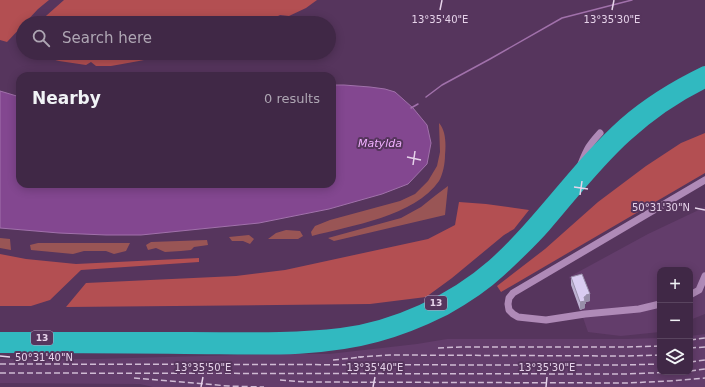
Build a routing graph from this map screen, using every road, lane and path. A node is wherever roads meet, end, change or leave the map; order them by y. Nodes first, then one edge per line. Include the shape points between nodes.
1 (705, 72) edge
2 (705, 84) edge
3 (600, 133) dead end
4 (578, 173) junction
5 (705, 180) edge
6 (705, 276) edge
7 (693, 293) edge
8 (657, 305) edge
9 (0, 338) edge
10 (0, 347) edge

1 - 4 highway, 13 via 670,91 624,124
2 - 10 highway, 13 via 688,91 652,114 624,137 522,250 497,274 452,305 403,328 344,343 291,347
3 - 4 lane via 586,150
4 - 9 highway, 13 via 515,244 478,277 429,307 374,327 312,337
5 - 8 lane via 513,293 508,304 509,310 515,316 546,320 639,310
6 - 7 lane via 699,290

